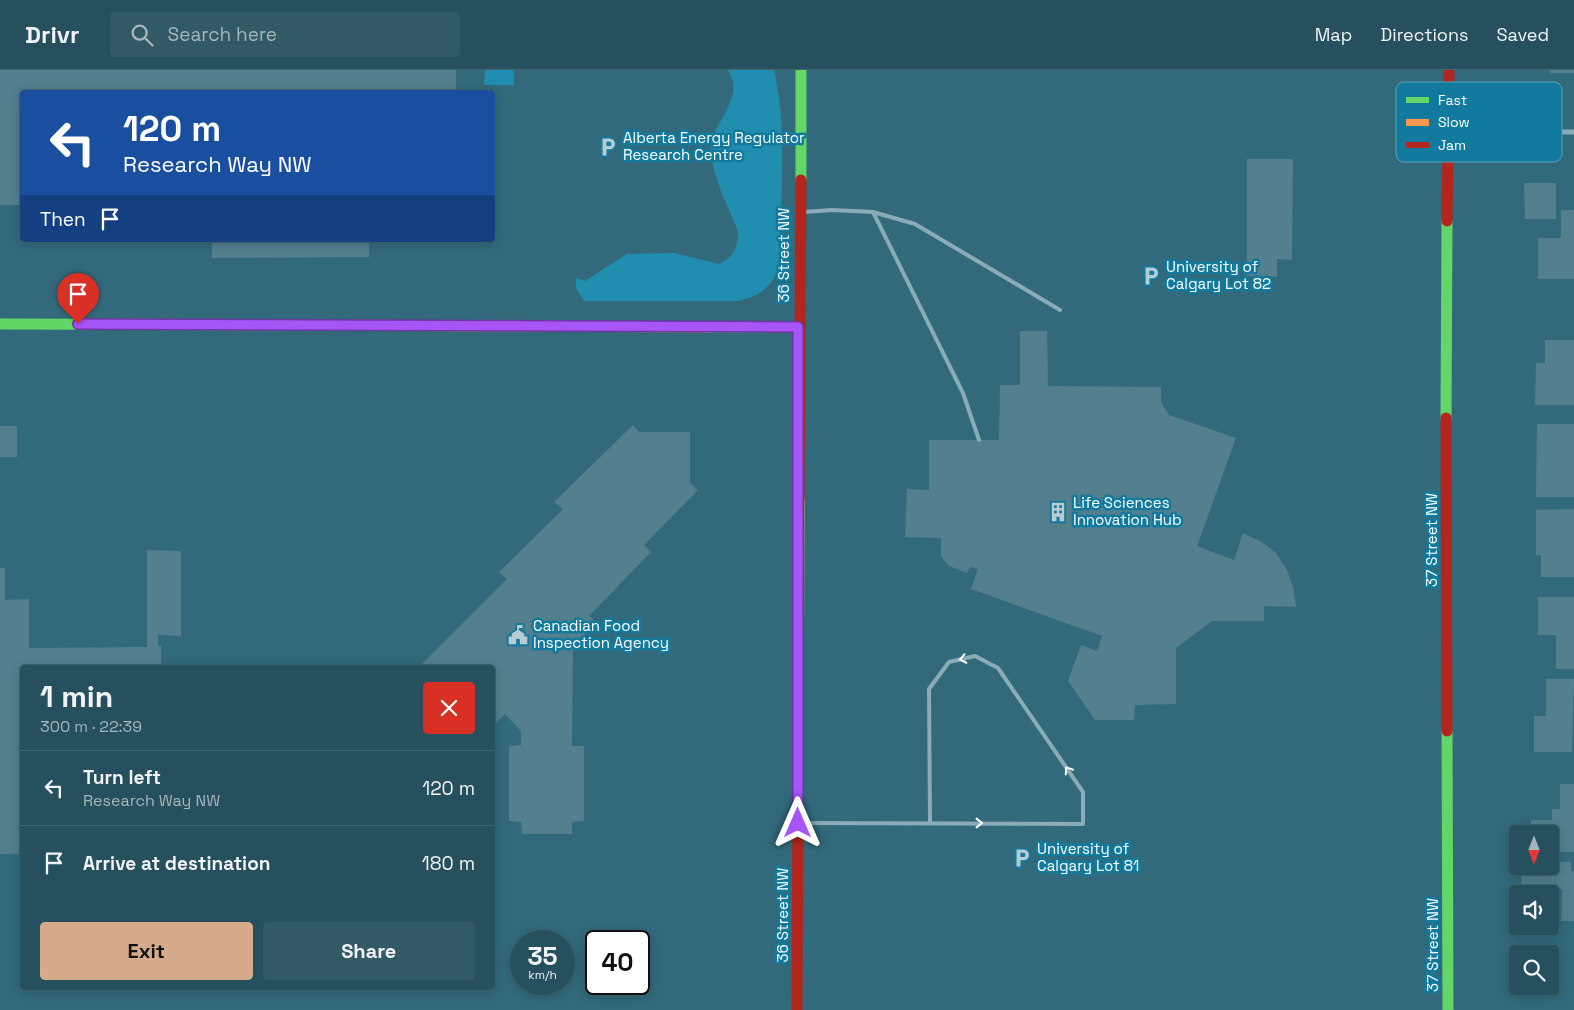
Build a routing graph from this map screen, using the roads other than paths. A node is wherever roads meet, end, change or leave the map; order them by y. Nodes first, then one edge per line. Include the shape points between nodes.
1 (801, 70) edge
2 (1448, 162) edge
3 (799, 212) junction
4 (872, 212) junction
5 (1060, 310) dead end
6 (0, 324) edge
7 (798, 327) junction
8 (979, 440) dead end
9 (798, 823) junction
10 (930, 823) junction
11 (797, 1010) edge
12 (1448, 1010) edge

1 - 3 street, 36 Street NW
2 - 12 street, 37 Street NW
3 - 4 lane
3 - 7 street, 36 Street NW
4 - 5 lane via 915,224
4 - 8 lane via 963,393
6 - 7 street
7 - 9 street, 36 Street NW
9 - 10 lane
9 - 11 street, 36 Street NW
10 -> 10 lane via 1083,824 1083,792 998,668 974,656 949,662 929,689

